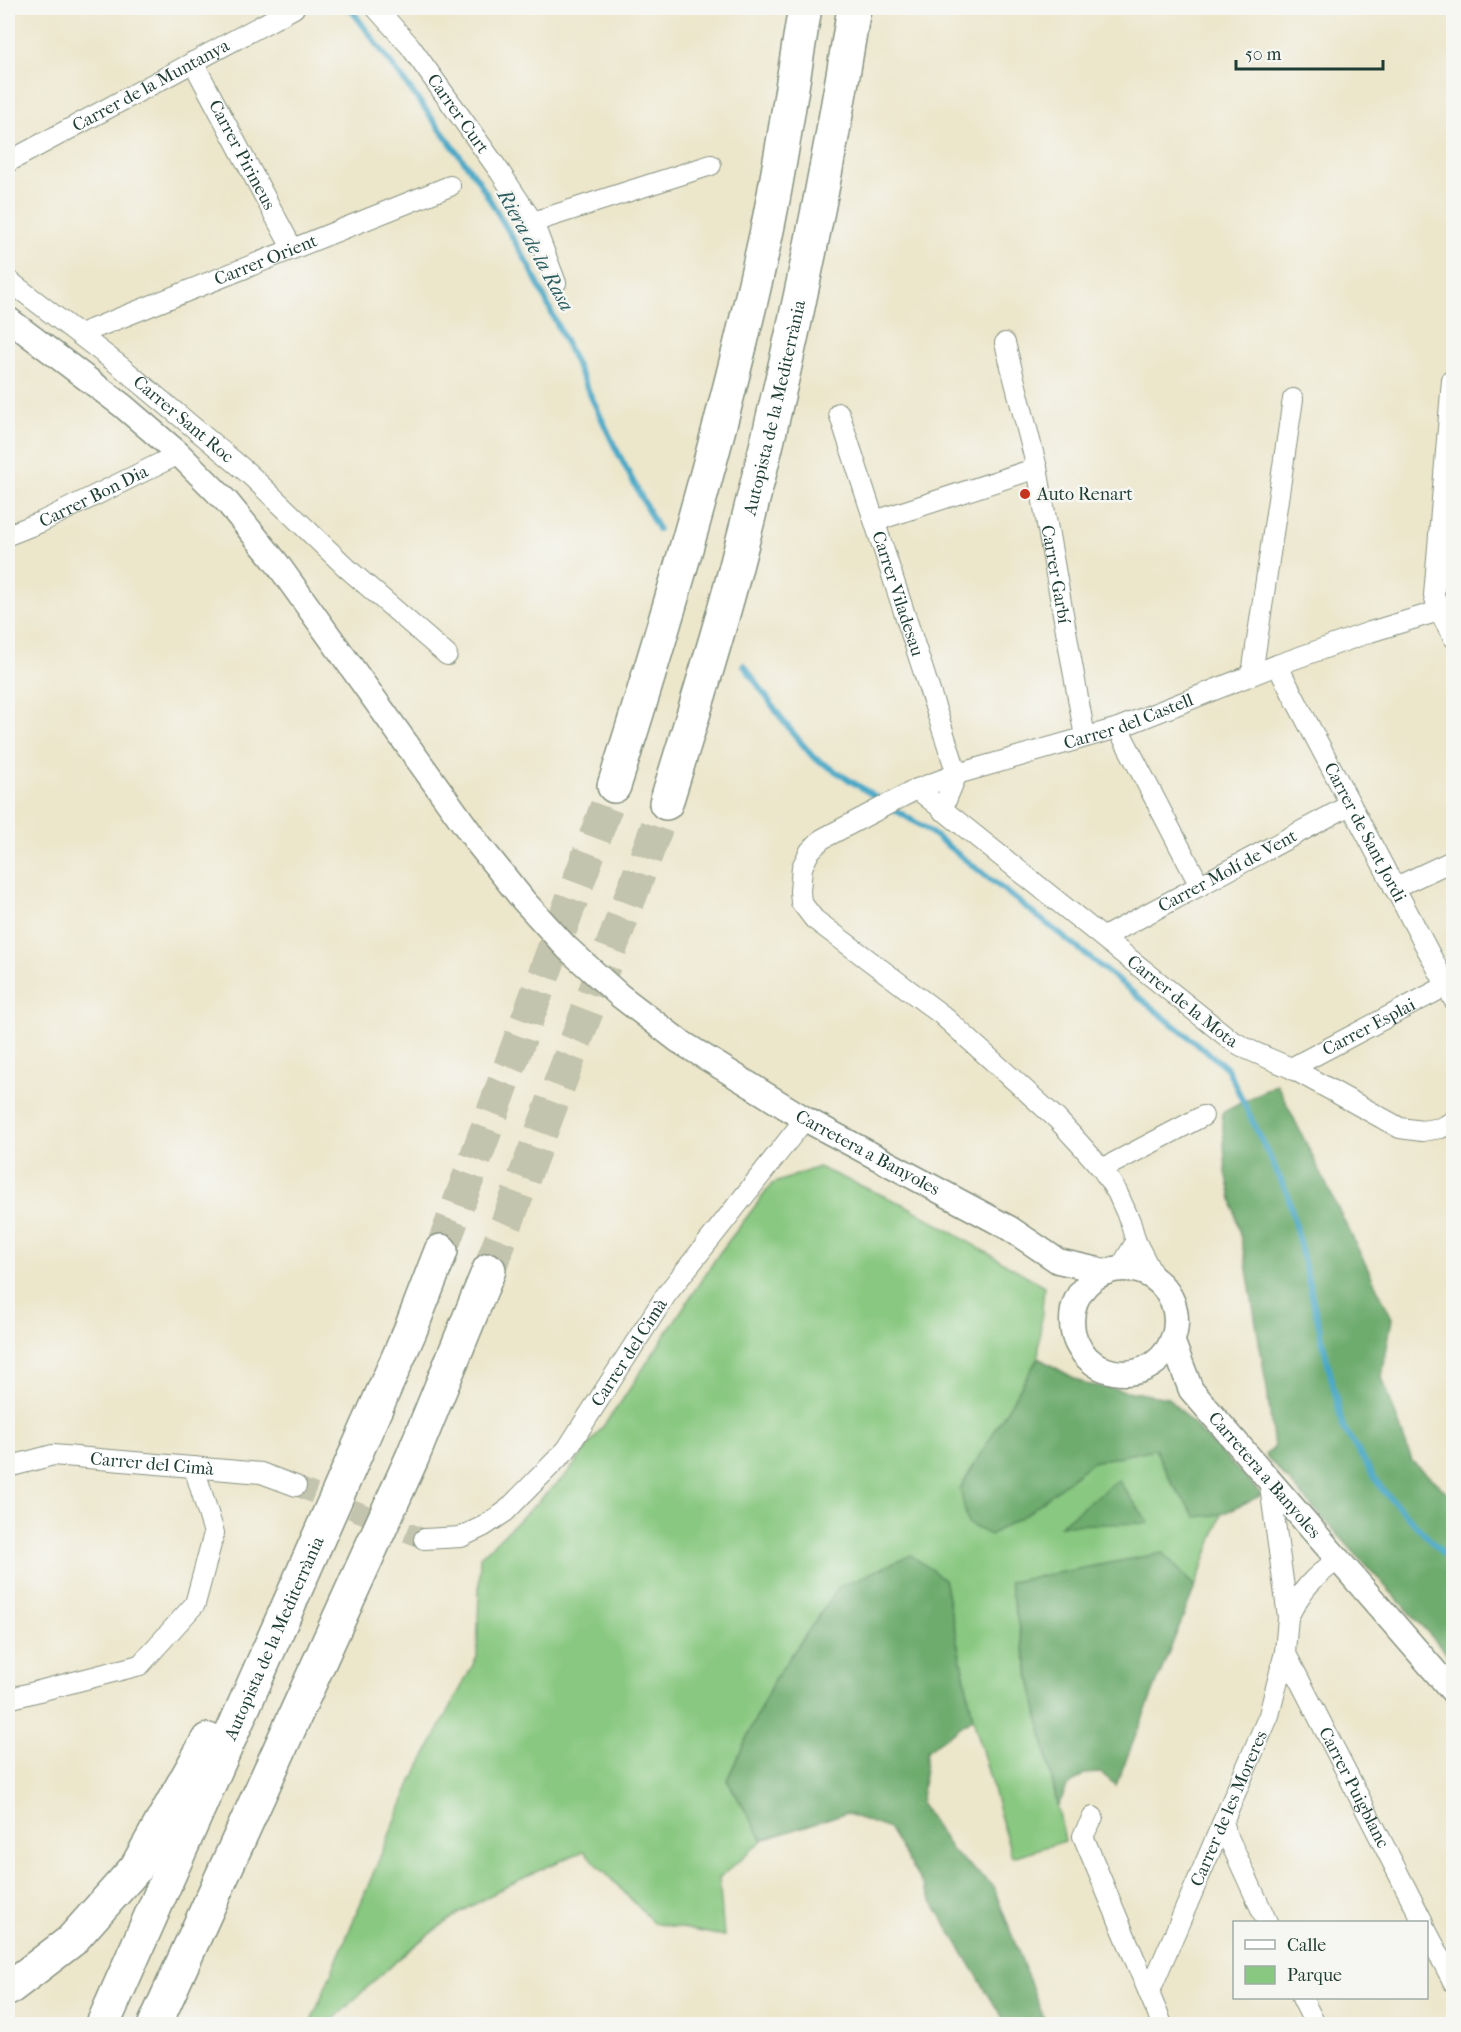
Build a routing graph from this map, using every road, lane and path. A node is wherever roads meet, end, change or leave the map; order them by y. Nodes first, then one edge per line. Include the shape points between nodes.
1 (376, 8) edge
2 (805, 8) edge
3 (854, 8) edge
4 (282, 10) edge
5 (193, 62) junction
6 (8, 162) edge
7 (711, 165) dead end
8 (450, 186) dead end
9 (533, 222) junction
10 (291, 248) junction
11 (8, 280) edge
12 (556, 283) dead end
13 (8, 319) edge
14 (80, 334) junction
15 (1005, 343) dead end
16 (1452, 380) dead end
17 (1293, 399) dead end
18 (839, 413) dead end
19 (179, 454) junction
20 (1037, 468) junction
21 (875, 520) junction
22 (8, 536) edge
23 (1446, 607) edge
24 (1454, 638) edge
25 (447, 655) dead end
26 (1278, 665) junction
27 (1251, 674) junction
28 (1118, 729) junction
29 (1086, 737) junction
30 (957, 774) junction
31 (614, 786) tunnel mouth
32 (908, 794) junction
33 (666, 803) tunnel mouth
34 (1350, 805) junction
35 (942, 810) junction
36 (1454, 860) edge
37 (1200, 886) junction
38 (1394, 888) junction
39 (1104, 937) junction
40 (1450, 993) edge
41 (1291, 1068) junction
42 (1203, 1116) dead end
43 (804, 1119) junction
44 (1454, 1121) edge
45 (1102, 1169) junction
46 (1136, 1242) junction
47 (441, 1251) tunnel mouth
48 (1058, 1261) junction
49 (489, 1270) tunnel mouth
50 (1113, 1271) junction
51 (1156, 1281) junction
52 (1073, 1309) junction
53 (1172, 1340) junction
54 (393, 1371) junction
55 (1136, 1371) junction
56 (1191, 1390) junction
57 (8, 1467) edge
58 (194, 1467) junction
59 (1269, 1479) junction
60 (296, 1486) tunnel mouth
61 (424, 1539) tunnel mouth
62 (1339, 1559) junction
63 (1288, 1617) junction
64 (1286, 1652) junction
65 (1454, 1693) edge
66 (8, 1699) edge
67 (1093, 1817) dead end
68 (1222, 1824) junction
69 (1266, 1921) edge
70 (1422, 1921) edge
71 (1428, 1934) edge
72 (1454, 1983) edge
73 (8, 1989) edge
74 (170, 1993) junction
75 (1149, 1994) junction
76 (1302, 1999) edge
77 (103, 2025) edge
78 (155, 2025) edge
79 (159, 2025) edge
80 (1162, 2025) edge
81 (1315, 2025) edge

1 - 9 street, Carrer Curt via 410,46
2 - 31 highway via 766,234 732,375 662,637
3 - 33 highway, Autopista de la Mediterrània via 817,221 781,386 739,556
4 - 5 street, Carrer de la Muntanya
5 - 6 street, Carrer de la Muntanya
5 - 10 street, Carrer Pirineus
7 - 9 street
8 - 10 street, Carrer Orient
9 - 12 street, Carrer Curt
10 - 14 street, Carrer Orient
11 - 14 street, Carrer Sant Roc
13 - 19 street, Carretera a Banyoles
14 - 25 street, Carrer Sant Roc via 248,473 348,569
15 - 20 street, Carrer Garbí
16 - 23 street via 1434,595
17 - 27 street
18 - 21 street, Carrer Viladesau
19 - 22 street, Carrer Bon Dia
19 - 43 street, Carretera a Banyoles via 227,502 276,562 479,845 567,948 678,1041
20 - 21 street
20 - 29 street, Carrer Garbí
21 - 30 street, Carrer Viladesau
23 - 24 street
23 - 26 street, Carrer del Castell
26 - 27 street, Carrer del Castell
26 - 34 street, Carrer de Sant Jordi
27 - 28 street, Carrer del Castell
28 - 29 street, Carrer del Castell
28 - 37 street
29 - 30 street, Carrer del Castell
30 - 32 street, Carrer del Castell
30 - 35 street
32 - 35 street, Carrer de la Mota
32 - 45 street, Carrer del Castell via 822,838 802,867 801,902 814,919 942,1015 1057,1119
34 - 37 street, Carrer Molí de Vent
34 - 38 street, Carrer de Sant Jordi
35 - 39 street, Carrer de la Mota
36 - 38 street
37 - 39 street, Carrer Molí de Vent
38 - 40 street, Carrer de Sant Jordi
39 - 41 street, Carrer de la Mota via 1231,1040
40 - 41 street, Carrer Esplai
41 - 44 street, Carrer de la Mota via 1400,1128 1422,1131
42 - 45 street
43 - 48 street, Carretera a Banyoles via 1009,1228
43 - 61 street, Carrer del Cimà via 666,1294 567,1449 505,1512 484,1526 461,1537
45 - 46 street via 1117,1192
46 - 50 street
46 - 51 street
47 - 54 highway, Autopista de la Mediterrània
48 - 50 street, Carretera a Banyoles
48 - 52 street
49 - 74 highway via 412,1458
50 - 51 street via 1143,1273
50 - 52 street via 1087,1284
51 - 53 street via 1173,1304
52 - 55 street via 1074,1335 1087,1358 1110,1371
53 - 55 street via 1161,1357
53 - 56 street, Carretera a Banyoles
54 - 73 highway via 230,1700 136,1868 71,1941
54 - 77 highway, Autopista de la Mediterrània
55 - 56 street, Carretera a Banyoles via 1169,1379
56 - 59 street, Carretera a Banyoles
57 - 58 street, Carrer del Cimà via 53,1455
58 - 60 street, Carrer del Cimà via 261,1473
58 - 66 street via 214,1533 195,1604 140,1665
59 - 62 street, Carretera a Banyoles
59 - 63 street, Carrer de les Moreres
62 - 63 street, Carrer de les Moreres via 1314,1577 1300,1593
62 - 65 street, Carretera a Banyoles
63 - 64 street, Carrer de les Moreres
64 - 68 street, Carrer de les Moreres via 1269,1714
64 - 70 street, Carrer Puigblanc
67 - 75 street via 1083,1836
68 - 69 street
68 - 75 street, Carrer de les Moreres
71 - 72 street
74 - 78 highway
74 - 79 highway
75 - 80 street
76 - 81 street

